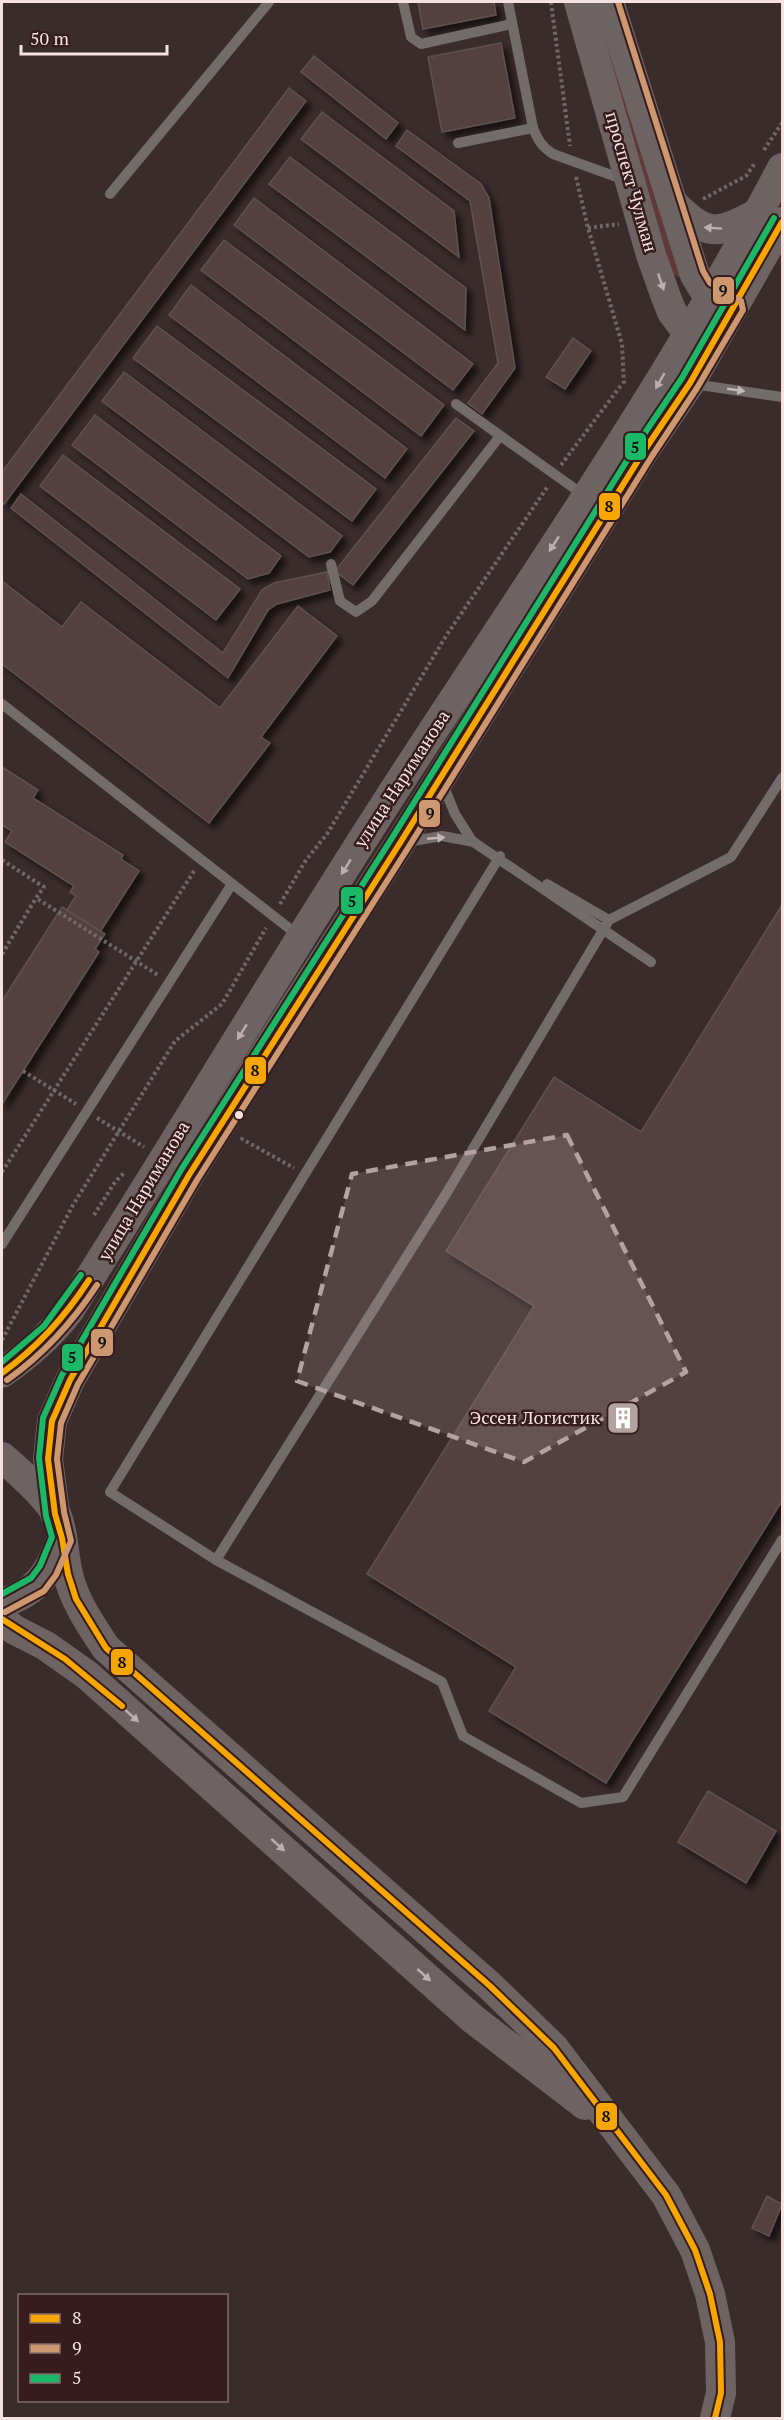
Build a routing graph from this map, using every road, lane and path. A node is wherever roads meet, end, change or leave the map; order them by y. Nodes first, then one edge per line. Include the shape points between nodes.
1 (269, 2) edge
2 (403, 2) edge
3 (508, 2) edge
4 (551, 2) edge
5 (579, 2) edge
6 (609, 2) edge
7 (512, 24) junction
8 (783, 123) edge
9 (532, 128) junction
10 (458, 143) dead end
11 (573, 161) junction
12 (783, 168) edge
13 (631, 182) junction
14 (110, 194) dead end
15 (683, 203) junction
16 (771, 217) edge
17 (629, 223) dead end
18 (588, 228) junction
19 (723, 300) junction
20 (701, 337) junction
21 (690, 383) junction
22 (622, 384) junction
23 (630, 388) dead end
24 (783, 397) edge
25 (456, 404) dead end
26 (501, 436) junction
27 (555, 474) junction
28 (585, 496) junction
29 (331, 564) dead end
30 (2, 704) edge
31 (440, 777) junction
32 (783, 778) edge
33 (472, 841) junction
34 (400, 843) junction
35 (500, 856) junction
36 (2, 860) edge
37 (201, 860) junction
38 (232, 884) junction
39 (36, 898) junction
40 (273, 916) junction
41 (609, 920) junction
42 (301, 938) junction
43 (2, 954) edge
44 (136, 962) junction
45 (651, 962) dead end
46 (169, 982) junction
47 (235, 1148) dead end
48 (294, 1168) dead end
49 (2, 1172) edge
50 (2, 1244) edge
51 (2, 1340) edge
52 (2, 1373) edge
53 (2, 1457) edge
54 (59, 1526) junction
55 (783, 1540) edge
56 (216, 1560) junction
57 (2, 1603) edge
58 (2, 1619) edge
59 (612, 2125) junction
60 (715, 2418) edge

1 - 14 lane
2 - 7 lane via 411,37 421,44
3 - 7 lane
4 - 11 path
5 - 13 main road, проспект Чулман
6 - 15 main road, проспект Чулман
7 - 9 lane
8 - 15 path via 746,176
9 - 10 lane
9 - 11 lane via 544,148
11 - 13 lane
11 - 18 path
12 - 16 main road, улица Нариманова
13 -> 20 main road, проспект Чулман via 669,305 681,324
16 -> 15 main road via 730,228 707,229 689,220
15 - 19 main road, проспект Чулман via 694,275 704,290
16 - 19 main road, улица Нариманова
17 - 18 path
18 - 22 path via 621,344
19 - 20 main road, улица Нариманова
20 - 21 main road, улица Нариманова
20 -> 28 main road, улица Нариманова via 649,400
21 -> 24 lane
21 - 31 main road, улица Нариманова
22 - 23 path
22 - 27 path
25 - 26 lane
26 - 27 lane
26 - 29 lane via 372,601 356,612 340,602
27 - 28 lane
27 - 40 path via 446,636
28 -> 42 main road, улица Нариманова
30 - 37 lane
31 - 33 lane via 455,814
31 - 34 main road, улица Нариманова
32 - 41 lane via 732,857
34 -> 33 lane via 442,836
33 - 35 lane
33 - 45 lane
34 - 54 main road, улица Нариманова via 189,1175 70,1380 52,1421 48,1460
35 - 41 lane
35 - 56 lane via 110,1492
36 - 39 path via 44,886
37 - 38 lane
37 - 44 path
38 - 40 lane
38 - 46 lane
39 - 43 path
39 - 44 path
40 - 42 lane
40 - 51 path via 222,1004 175,1041 73,1205
41 - 56 lane via 447,1194
42 -> 52 main road, улица Нариманова via 69,1311 52,1333
44 - 46 path
44 - 49 path
46 - 50 lane
47 - 48 path via 242,1138
53 - 54 main road via 22,1476
54 - 57 main road via 48,1571 37,1585
54 - 59 main road, улица Нариманова via 76,1599 106,1648 490,1986 554,2048
55 - 56 lane via 623,1797 581,1803 463,1736 442,1682
58 -> 59 main road via 87,1675 473,2019
59 - 60 main road, улица Нариманова via 666,2195 695,2250 720,2342 721,2393

